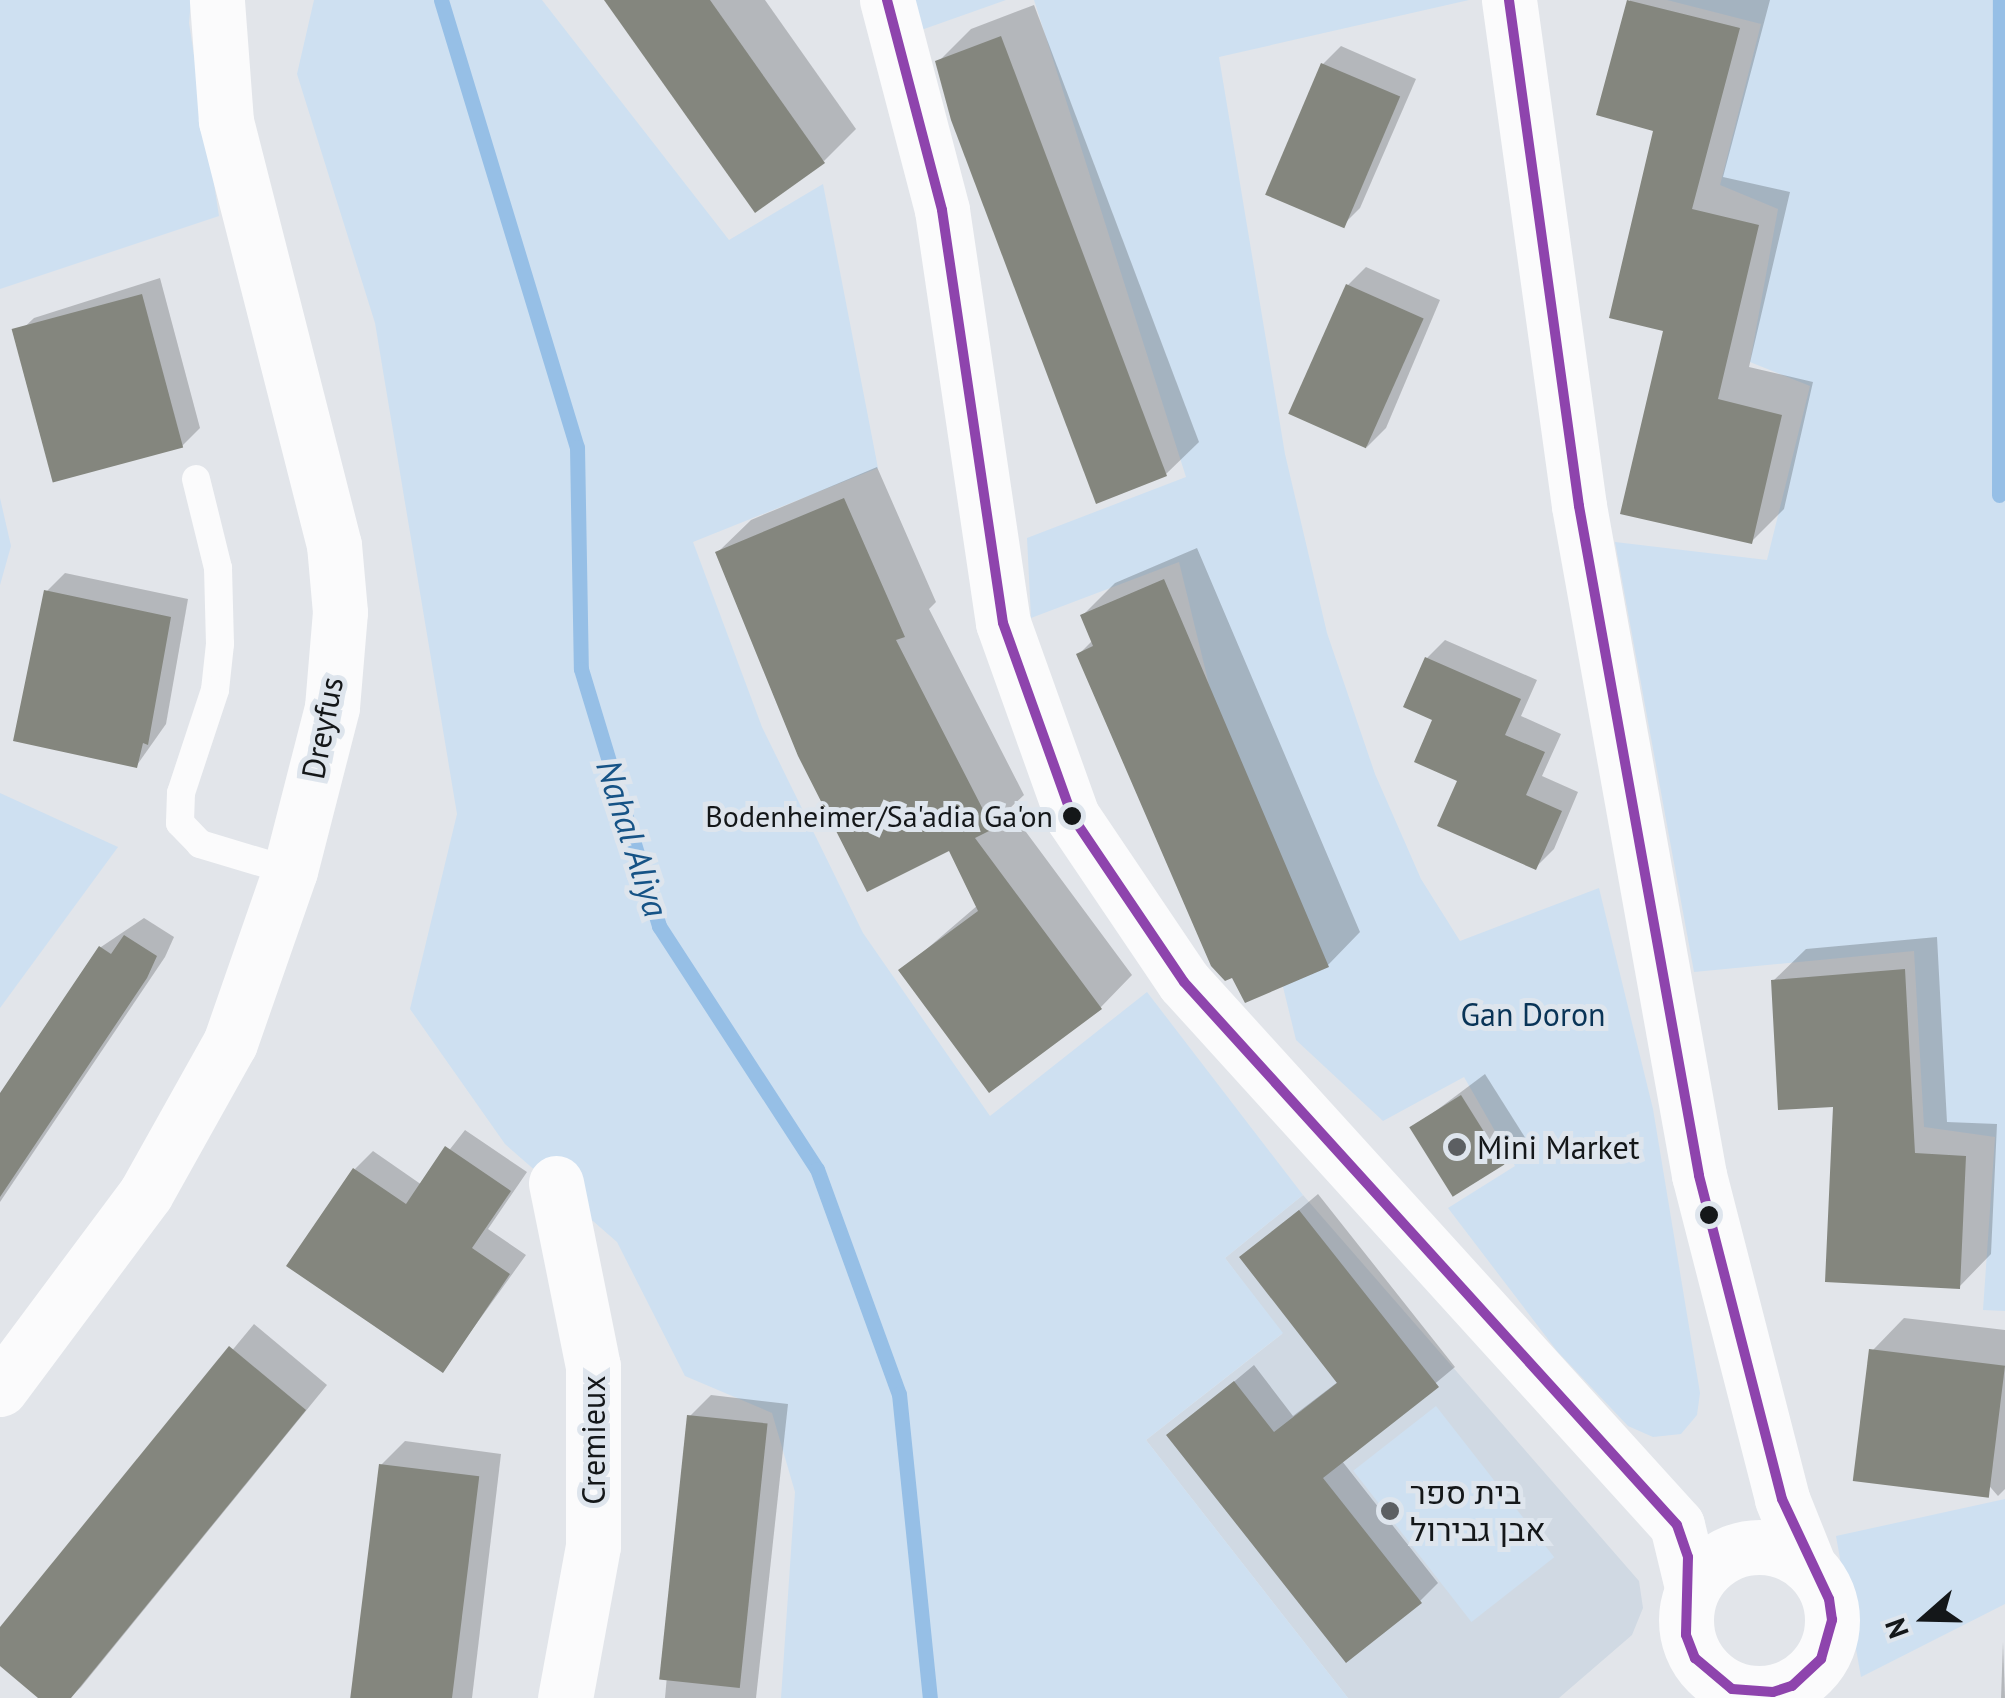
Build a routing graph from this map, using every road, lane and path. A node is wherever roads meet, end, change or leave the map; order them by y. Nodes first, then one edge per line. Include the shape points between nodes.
1 (217, 0) edge
2 (887, 0) edge
3 (1509, 0) edge
4 (196, 479) dead end
5 (290, 871) junction
6 (556, 1183) dead end
7 (0, 1389) edge
8 (1808, 1564) junction
9 (1692, 1587) junction
10 (1826, 1679) edge
11 (1739, 1695) edge
12 (565, 1698) edge

1 - 5 street, Dreyfus via 226,121 322,490 337,579 332,707
2 - 9 street via 942,210 1004,622 1072,816 1184,982 1677,1525
3 - 8 street via 1579,506 1700,1175 1782,1499
4 - 5 lane via 218,568 220,644 180,823 200,844
5 - 7 street, Dreyfus via 230,1043 174,1146 92,1270
6 - 12 street, Cremieux via 594,1366 593,1546
8 - 9 street via 1767,1546 1744,1547 1722,1554
8 - 10 street via 1821,1580 1832,1620
9 - 11 street via 1686,1635 1696,1658
10 - 11 street

